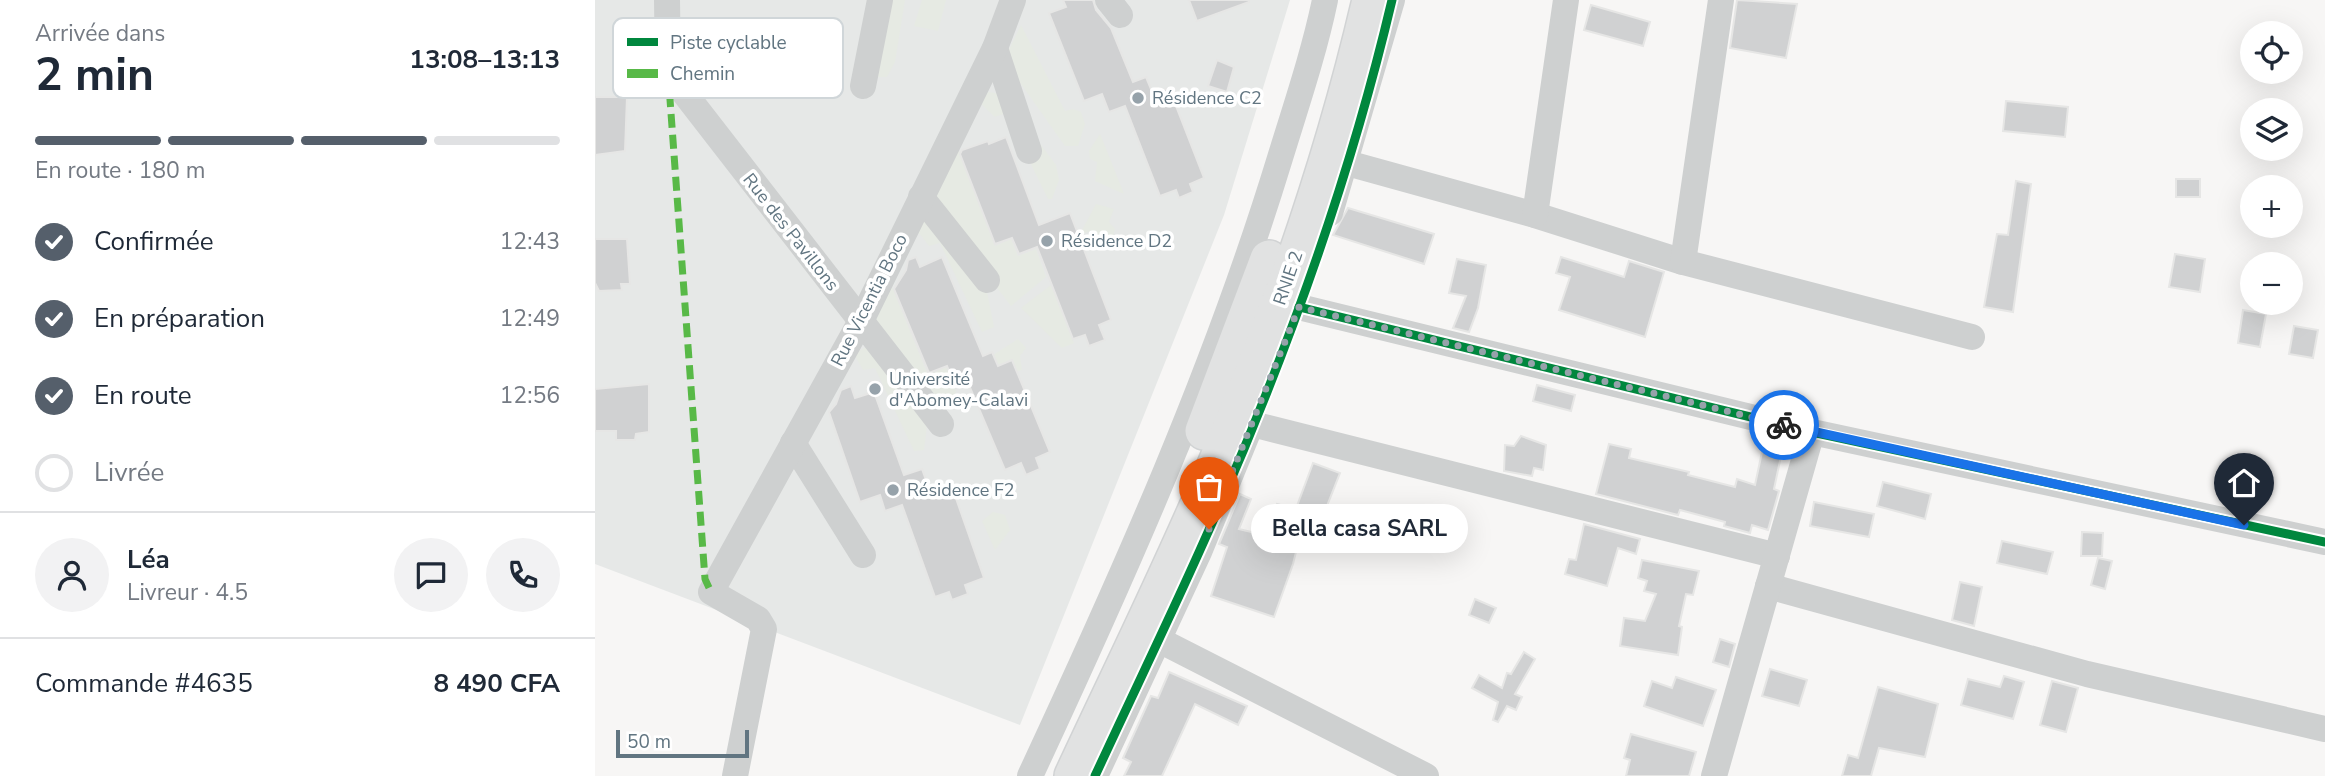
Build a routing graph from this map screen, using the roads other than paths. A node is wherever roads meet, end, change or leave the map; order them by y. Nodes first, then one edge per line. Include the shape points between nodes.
1 (667, 0) edge
2 (880, 0) edge
3 (1013, 0) edge
4 (1325, 0) edge
5 (1345, 0) edge
6 (1371, 0) edge
7 (1392, 0) edge
8 (1566, 0) edge
9 (1721, 0) edge
10 (667, 18) edge
11 (995, 48) junction
12 (863, 86) dead end
13 (688, 98) edge
14 (1029, 151) dead end
15 (1346, 163) junction
16 (921, 197) junction
17 (1535, 215) junction
18 (1683, 262) junction
19 (987, 280) dead end
20 (1299, 307) junction
21 (861, 321) junction
22 (1972, 337) dead end
23 (941, 424) dead end
24 (1251, 424) junction
25 (1812, 432) junction
26 (793, 443) junction
27 (2325, 542) edge
28 (863, 555) dead end
29 (1777, 556) junction
30 (1768, 586) junction
31 (1157, 639) junction
32 (2325, 729) edge
33 (735, 776) edge
34 (1030, 776) edge
35 (1050, 776) edge
36 (1073, 776) edge
37 (1095, 776) edge
38 (1426, 776) edge
39 (1714, 776) edge

1 - 10 street, Rue des Pavillons
2 - 12 street
3 - 11 street, Rue Vicentia Boco
4 - 34 street via 1249,258 1210,362
5 - 35 highway, RNIE 2 / RNIE 2 via 1310,136 1263,275 1194,455
6 - 36 highway, RNIE 2 / RNIE 2 via 1332,151 1261,355 1210,479
7 - 15 street
8 - 17 street
9 - 18 street
11 - 14 street
11 - 16 street, Rue Vicentia Boco
13 - 21 street, Rue des Pavillons
15 - 17 street
15 - 20 street
16 - 19 street
16 - 21 street, Rue Vicentia Boco
17 - 18 street
18 - 22 street
20 - 24 street
20 - 25 street
21 - 23 street, Rue des Pavillons
21 - 26 street, Rue Vicentia Boco
24 - 29 street
24 - 31 street via 1199,552
25 - 27 street
25 - 29 street
26 - 28 street
26 - 33 street, Rue Vicentia Boco via 711,592 758,619 764,629
29 - 30 street
30 - 32 street via 2087,674
30 - 39 street
31 - 37 street
31 - 38 street

